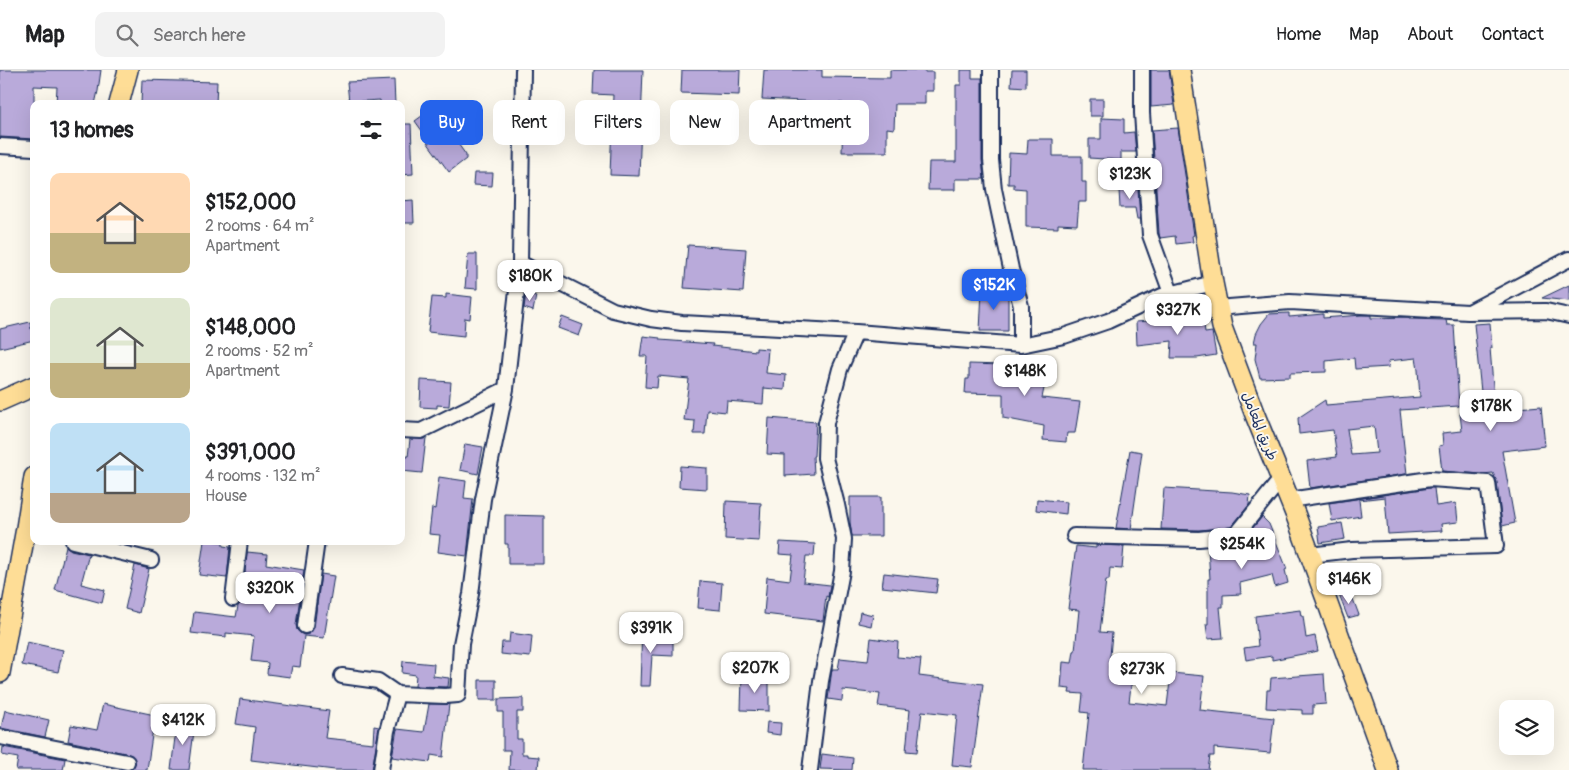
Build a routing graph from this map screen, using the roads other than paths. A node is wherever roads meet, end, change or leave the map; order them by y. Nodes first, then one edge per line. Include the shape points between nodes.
1 (128, 70) edge
2 (524, 70) edge
3 (991, 70) edge
4 (1142, 70) edge
5 (1180, 70) edge
6 (120, 100) edge
7 (0, 146) edge
8 (30, 148) edge
9 (1569, 259) edge
10 (520, 263) junction
11 (1213, 284) junction
12 (1171, 293) junction
13 (1217, 308) junction
14 (1468, 312) junction
15 (1569, 316) edge
16 (856, 332) junction
17 (1021, 345) junction
18 (30, 388) edge
19 (506, 389) junction
20 (0, 401) edge
21 (405, 430) edge
22 (1281, 479) junction
23 (1289, 500) junction
24 (30, 529) edge
25 (1074, 536) dead end
26 (89, 545) edge
27 (240, 545) edge
28 (316, 545) edge
29 (1310, 555) junction
30 (151, 560) dead end
31 (233, 600) dead end
32 (305, 626) dead end
33 (1, 667) edge
34 (342, 676) dead end
35 (397, 694) junction
36 (0, 737) edge
37 (127, 762) dead end
38 (382, 770) edge
39 (810, 770) edge
40 (1388, 770) edge

1 - 6 main road
2 - 10 street
3 - 17 street via 994,189 1021,306
4 - 12 street via 1150,235
5 - 11 main road, طريق المعامل
7 - 8 street
9 - 14 street
10 - 16 street via 613,310 651,318 682,323
10 - 19 street
11 - 12 street
11 - 13 main road, طريق المعامل
12 - 17 street via 1108,321 1064,336
13 - 14 street via 1290,302
13 - 22 main road, طريق المعامل
14 - 15 street via 1546,311
16 - 17 street
16 - 39 street via 840,369 826,423 824,458 844,539 843,563 821,681
18 - 20 main road
19 - 21 street via 421,431
19 - 35 street via 483,499 461,644 458,695
22 - 23 main road, طريق المعامل
22 - 25 street via 1236,535 1199,539
23 - 29 main road, طريق المعامل
23 - 29 street via 1430,479 1488,483 1496,546 1352,550
24 - 33 main road
26 - 30 street
27 - 31 street
28 - 32 street
29 - 40 main road, طريق المعامل
34 - 35 street via 378,681
35 - 38 street via 387,731
36 - 37 street

